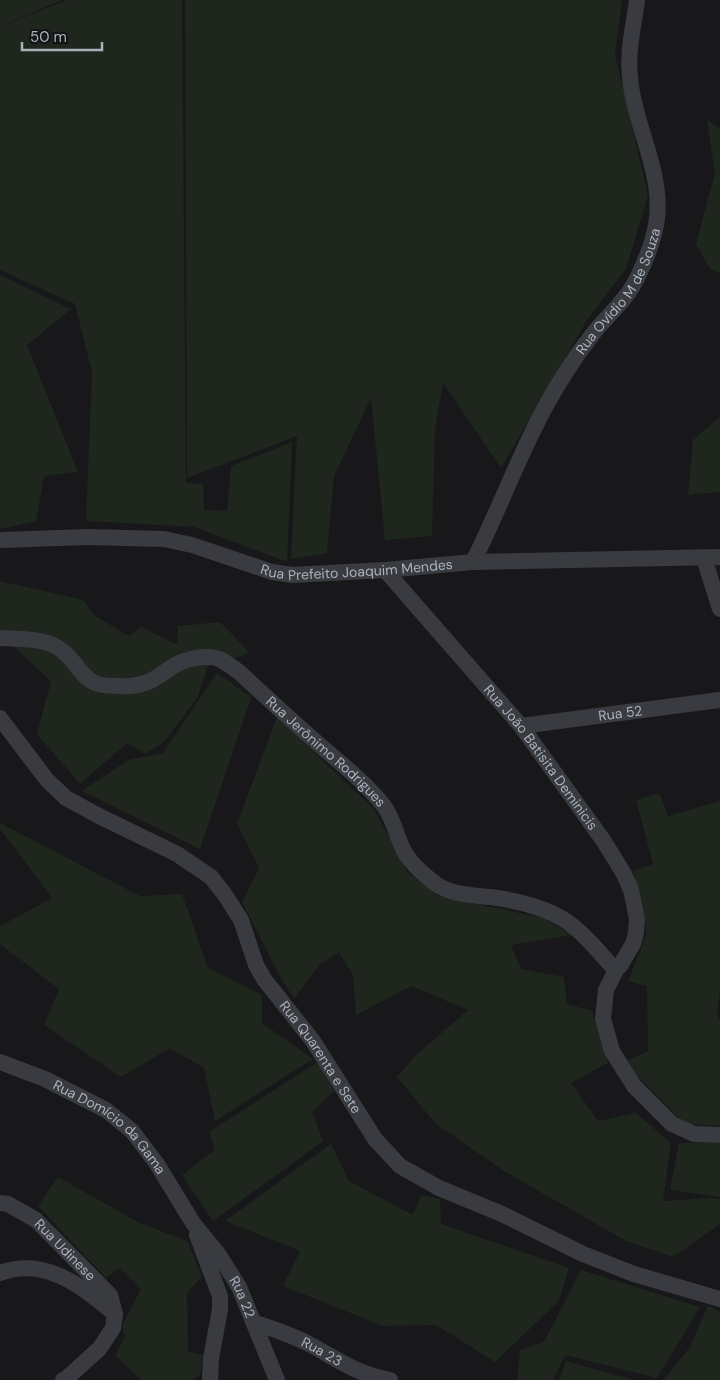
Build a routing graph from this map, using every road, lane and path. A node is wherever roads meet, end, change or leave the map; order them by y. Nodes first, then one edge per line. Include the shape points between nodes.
1 (637, 0) edge
2 (0, 540) edge
3 (712, 557) edge
4 (473, 562) junction
5 (384, 570) junction
6 (720, 609) edge
7 (0, 638) edge
8 (720, 700) edge
9 (0, 718) edge
10 (522, 726) junction
11 (617, 968) junction
12 (0, 1062) edge
13 (720, 1135) edge
14 (0, 1203) edge
15 (193, 1223) junction
16 (0, 1273) edge
17 (720, 1299) edge
18 (115, 1314) junction
19 (253, 1322) junction
20 (63, 1380) edge
21 (210, 1380) edge
22 (277, 1380) edge
23 (390, 1380) edge

1 - 4 street, Rua Ovídio M de Souza via 628,46 628,65 631,88 657,184 658,219 631,290 591,336 544,410
2 - 5 street, Rua Prefeito Joaquim Mendes via 155,539 192,545 250,566 292,575
3 - 4 street, Rua Prefeito Joaquim Mendes
3 - 6 street
4 - 5 street, Rua Prefeito Joaquim Mendes
5 - 10 street, Rua João Batisita Deminicis
7 - 11 street, Rua Jerônimo Rodrigues via 53,645 70,656 87,678 104,686 142,684 189,660 220,659 239,672 362,781 385,807 404,851 437,885 469,896 489,897 546,910 577,930
8 - 10 street, Rua 52
9 - 17 street, Rua Quarenta e Sete via 47,780 66,798 177,854 211,877 241,920 264,979 314,1041 375,1139 400,1166 439,1188 502,1214 583,1254 634,1274
10 - 11 street, Rua João Batisita Deminicis via 603,840 631,890 637,919 636,933 633,944
11 - 13 street, Rua João Batisita Deminicis via 606,990 603,1019 612,1052 634,1086 672,1124 694,1134
12 - 15 street, Rua Domício da Gama via 45,1079 106,1110 132,1131 157,1164
14 - 18 street, Rua Udinese via 8,1204 36,1220 110,1295
15 - 19 street, Rua 22 via 239,1287
15 - 21 street via 220,1296
16 - 18 street, Rua Udinese via 35,1269 58,1273 84,1288
18 - 20 street via 112,1328 100,1348
19 - 22 street, Rua 22
19 - 23 street, Rua 23 via 285,1333 356,1371

